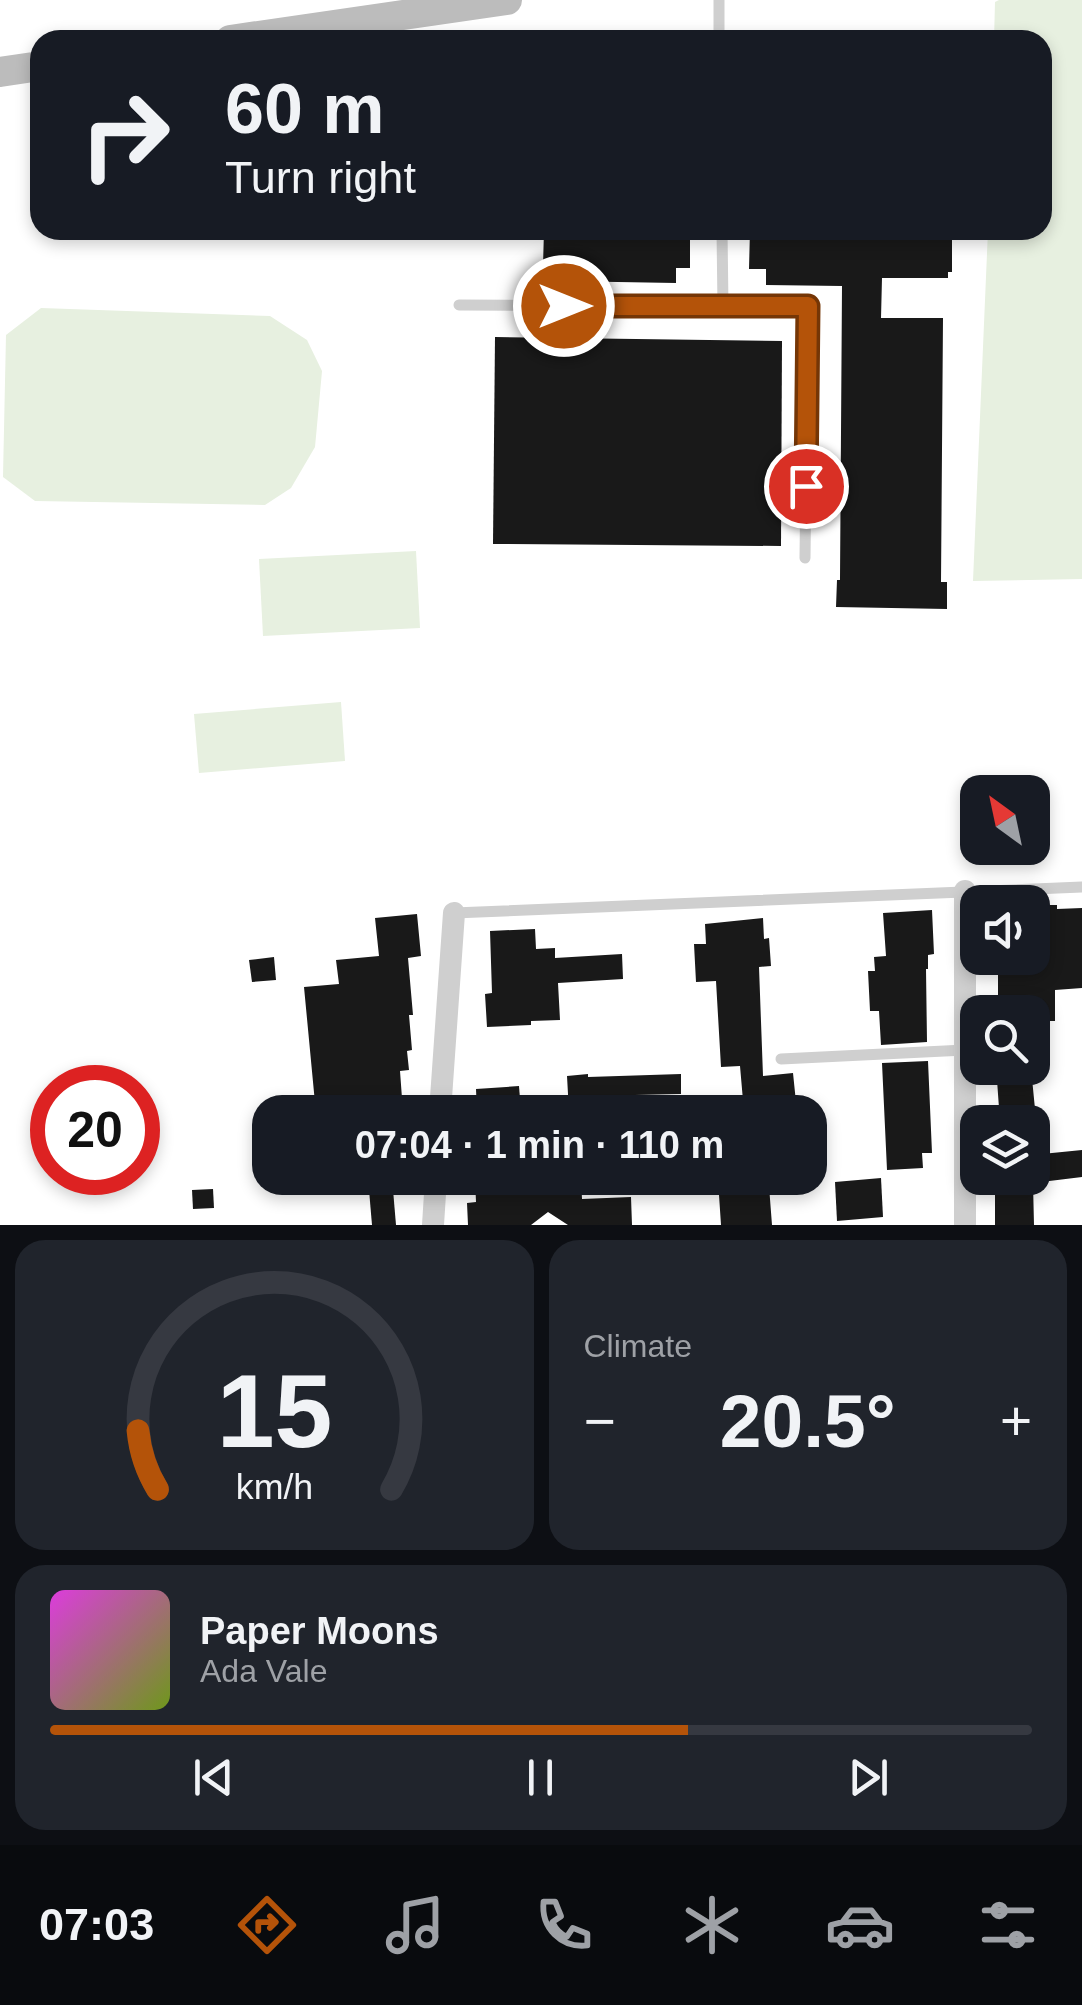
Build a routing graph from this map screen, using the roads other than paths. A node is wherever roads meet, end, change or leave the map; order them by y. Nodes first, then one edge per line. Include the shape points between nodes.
1 (506, 0) edge
2 (719, 0) edge
3 (299, 30) edge
4 (719, 30) edge
5 (30, 68) edge
6 (0, 72) edge
7 (722, 240) edge
8 (459, 305) dead end
9 (724, 307) junction
10 (805, 558) dead end
11 (1082, 887) edge
12 (1050, 888) edge
13 (960, 891) edge
14 (454, 914) joint
15 (960, 1050) edge
16 (781, 1059) dead end
17 (965, 1085) edge
18 (441, 1095) edge
19 (435, 1195) edge
20 (432, 1225) edge
21 (965, 1225) edge

1 - 3 street
2 - 4 lane
5 - 6 street
7 - 9 lane
8 - 9 lane
9 - 10 lane via 808,306
11 - 12 lane
13 - 14 lane
14 - 18 street
15 - 16 lane
17 - 21 street
19 - 20 street

